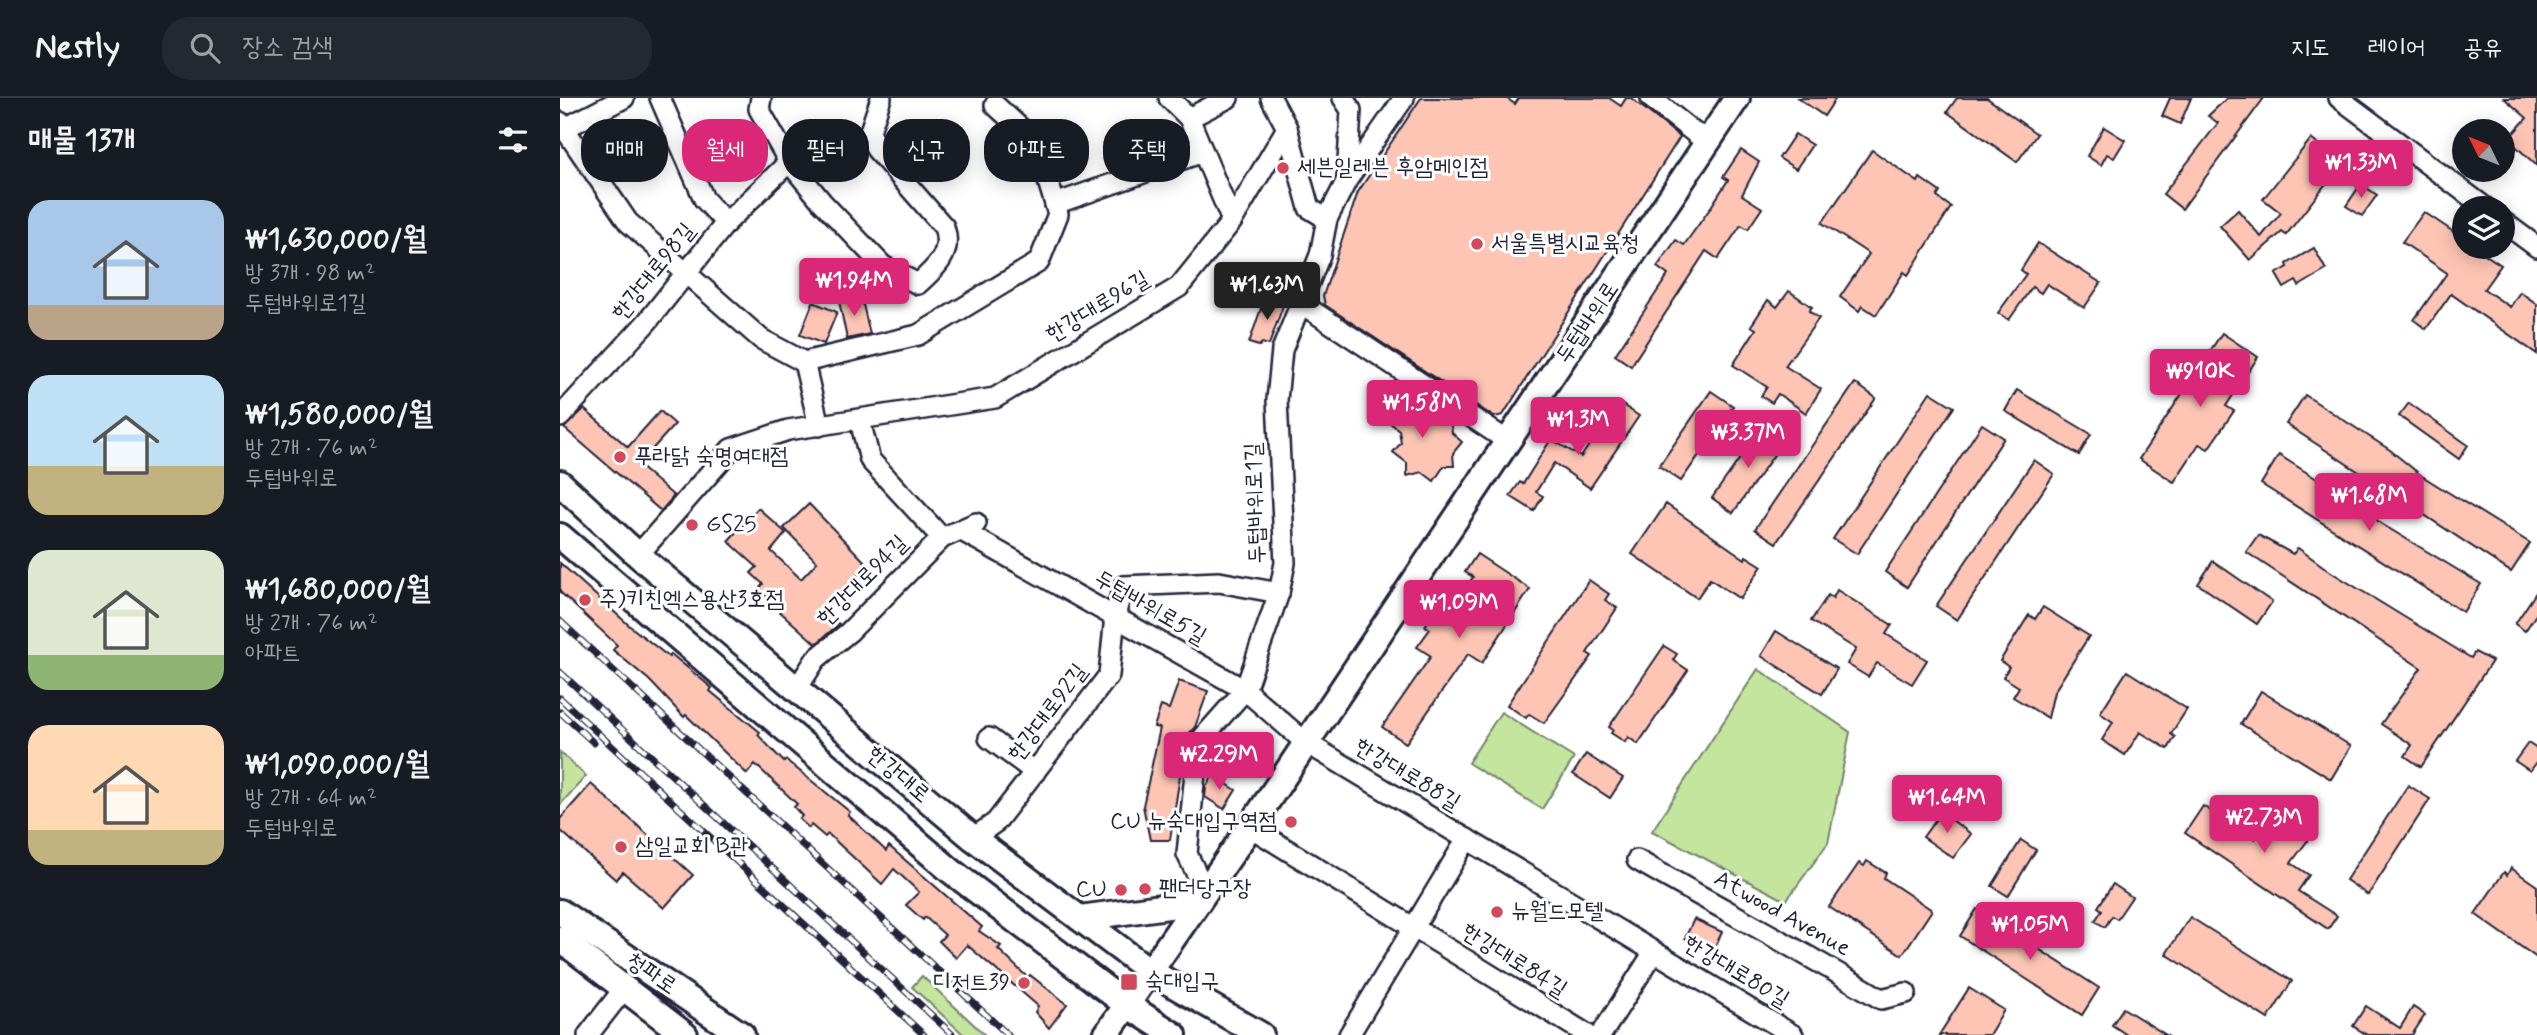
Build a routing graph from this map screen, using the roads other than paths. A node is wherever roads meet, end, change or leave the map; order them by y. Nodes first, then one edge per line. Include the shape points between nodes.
1 (624, 98) edge
2 (660, 98) edge
3 (761, 98) edge
4 (881, 98) edge
5 (1168, 98) edge
6 (1228, 98) edge
7 (1271, 98) edge
8 (1343, 98) edge
9 (1404, 98) edge
10 (1651, 98) edge
11 (1737, 98) edge
12 (2339, 98) edge
13 (995, 106) dead end
14 (1189, 118) junction
15 (563, 125) edge
16 (1287, 128) junction
17 (1712, 137) junction
18 (782, 150) edge
19 (1203, 152) junction
20 (782, 169) edge
21 (1347, 180) junction
22 (807, 182) edge
23 (2470, 196) edge
24 (1055, 204) junction
25 (1326, 219) junction
26 (1232, 221) junction
27 (726, 223) junction
28 (2515, 231) edge
29 (2537, 247) edge
30 (686, 273) junction
31 (1300, 302) junction
32 (804, 362) junction
33 (560, 417) edge
34 (860, 421) junction
35 (818, 426) junction
36 (1508, 442) junction
37 (560, 483) edge
38 (969, 527) joint
39 (560, 536) edge
40 (942, 538) junction
41 (638, 555) junction
42 (1279, 593) junction
43 (1115, 616) junction
44 (796, 690) junction
45 (1245, 690) junction
46 (989, 738) dead end
47 (1305, 742) junction
48 (1035, 772) junction
49 (1250, 827) junction
50 (973, 838) junction
51 (1467, 839) junction
52 (1637, 860) dead end
53 (1201, 897) junction
54 (560, 912) edge
55 (1080, 918) junction
56 (1415, 928) junction
57 (560, 939) edge
58 (1654, 952) junction
59 (1151, 972) junction
60 (623, 990) junction
61 (1906, 993) dead end
62 (1127, 1005) junction
63 (739, 1034) edge
64 (588, 1035) edge
65 (685, 1035) edge
66 (1106, 1035) edge
67 (1174, 1035) edge
68 (1261, 1035) edge
69 (1349, 1035) edge
70 (1588, 1035) edge
71 (1601, 1035) edge
72 (1793, 1035) edge

1 - 15 street
2 - 27 street via 704,199
3 - 18 street via 759,109
4 - 22 street via 870,131 876,149 944,227 948,237 942,263 918,284 883,266
5 - 14 street
6 - 14 street
7 - 16 street
8 - 21 street via 1351,110
9 - 21 street, 두텁바위로1길
10 - 17 street via 1696,134
11 - 17 main road, 두텁바위로
12 - 23 street
13 - 24 street via 1027,134
14 - 19 street
15 - 30 street via 628,222
16 - 25 street via 1309,208
16 - 26 street, 한강대로96길
17 - 36 main road, 두텁바위로
19 - 24 street
19 - 26 street
20 - 27 street, 한강대로98길
21 - 25 street, 두텁바위로1길
24 - 32 street via 1058,214 1039,262 918,335
25 - 31 street, 두텁바위로1길 via 1320,255
26 - 34 street, 한강대로96길 via 1179,287 995,398
27 - 30 street, 한강대로98길
28 - 29 street
30 - 32 street via 761,339
30 - 33 street, 한강대로98길
31 - 36 street
31 - 42 street, 두텁바위로1길 via 1282,351 1277,400 1285,563
32 - 35 street
34 - 35 street, 한강대로96길
34 - 40 street via 870,460
35 - 41 street, 한강대로96길 via 788,430 731,449
36 - 47 main road, 두텁바위로
37 - 41 main road, 한강대로
38 - 40 street, 한강대로94길
38 - 43 street, 두텁바위로5길
39 - 62 main road, 한강대로 via 951,871
40 - 44 street, 한강대로94길 via 816,659
41 - 44 main road, 한강대로
42 - 43 street, 한강대로92길 via 1219,582 1123,586
42 - 45 street, 두텁바위로1길
43 - 45 street, 두텁바위로5길
43 - 48 street, 한강대로92길 via 1109,675
44 - 50 main road, 한강대로
45 - 47 street, 두텁바위로5길
45 - 53 street, 두텁바위로1길 via 1198,743 1187,854
46 - 48 street
47 - 49 main road, 두텁바위로
47 - 51 street, 한강대로88길
48 - 50 street, 한강대로92길 via 996,822
49 - 53 main road, 두텁바위로
49 - 56 street
50 - 55 main road, 한강대로
51 - 56 street, 한강대로88길
51 - 58 street
52 - 61 street, Atwood Avenue via 1790,943 1881,999
53 - 55 main road
53 - 59 main road, 두텁바위로
54 - 63 main road, 청파로
55 - 59 main road, 한강대로
56 - 69 street, 한강대로88길
56 - 70 street, 한강대로84길
57 - 60 main road, 청파로
58 - 71 street
58 - 72 street, 한강대로80길
59 - 62 main road, 두텁바위로
59 - 68 main road, 한강대로
60 - 64 street
60 - 65 main road, 청파로
62 - 66 main road, 두텁바위로
62 - 67 main road, 한강대로

